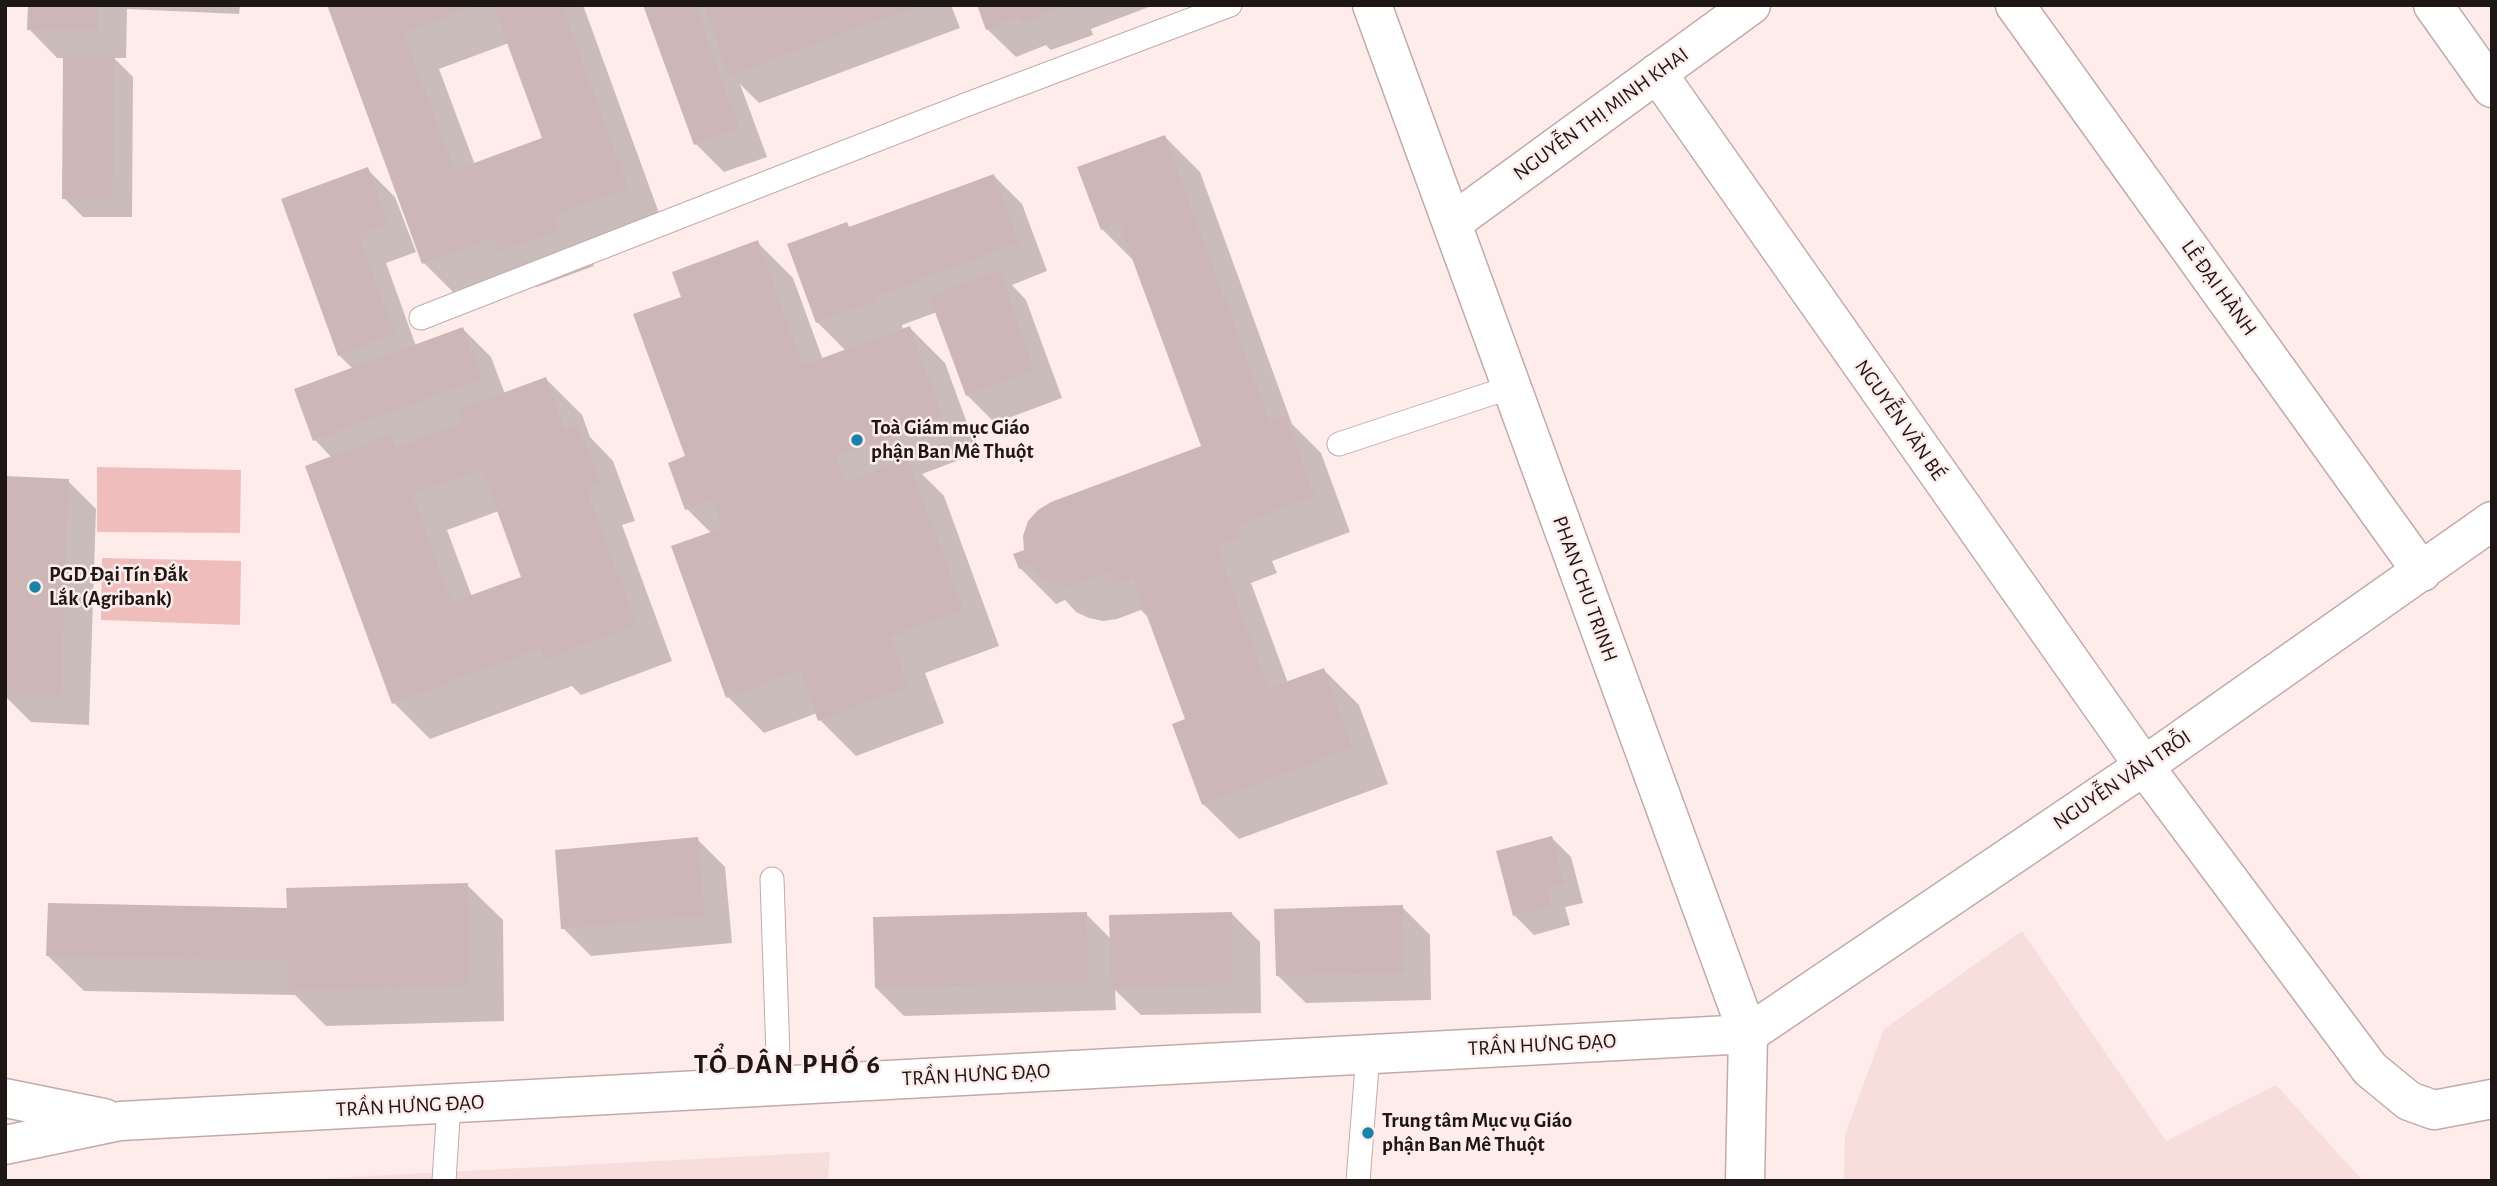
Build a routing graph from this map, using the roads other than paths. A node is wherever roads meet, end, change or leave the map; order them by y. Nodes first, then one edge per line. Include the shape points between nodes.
1 (1230, 5) edge
2 (1372, 5) edge
3 (1751, 5) edge
4 (2015, 5) edge
5 (2433, 5) edge
6 (1657, 73) junction
7 (2492, 88) edge
8 (1452, 223) junction
9 (421, 318) dead end
10 (1511, 387) junction
11 (1339, 444) dead end
12 (2492, 521) edge
13 (2422, 572) junction
14 (2144, 766) junction
15 (772, 880) dead end
16 (1748, 1034) junction
17 (1368, 1054) junction
18 (779, 1086) junction
19 (5, 1098) edge
20 (2492, 1099) edge
21 (449, 1104) junction
22 (120, 1121) junction
23 (5, 1145) edge
24 (444, 1181) edge
25 (1358, 1181) edge
26 (1745, 1181) edge

1 - 9 lane
2 - 8 street, PHAN CHU TRINH
3 - 6 street, NGUYỄN THỊ MINH KHAI
4 - 13 street, LÊ ĐẠI HÀNH
5 - 7 street
6 - 8 street, NGUYỄN THỊ MINH KHAI
6 - 14 street, NGUYỄN VĂN BÉ
8 - 10 street, PHAN CHU TRINH
10 - 11 lane
10 - 16 street, PHAN CHU TRINH
12 - 13 street, NGUYỄN VĂN TRỖI
13 - 14 street, NGUYỄN VĂN TRỖI
14 - 16 street, NGUYỄN VĂN TRỖI
14 - 20 street, NGUYỄN VĂN BÉ via 2370,1069 2409,1101 2434,1110
15 - 18 lane
16 - 17 street, TRẦN HƯNG ĐẠO
16 - 26 street, PHAN CHU TRINH
17 - 18 street, TRẦN HƯNG ĐẠO
17 - 25 lane
18 - 21 street, TRẦN HƯNG ĐẠO
19 - 22 street, TRẦN HƯNG ĐẠO
21 - 22 street, TRẦN HƯNG ĐẠO
21 - 24 lane
22 - 23 street, TRẦN HƯNG ĐẠO

